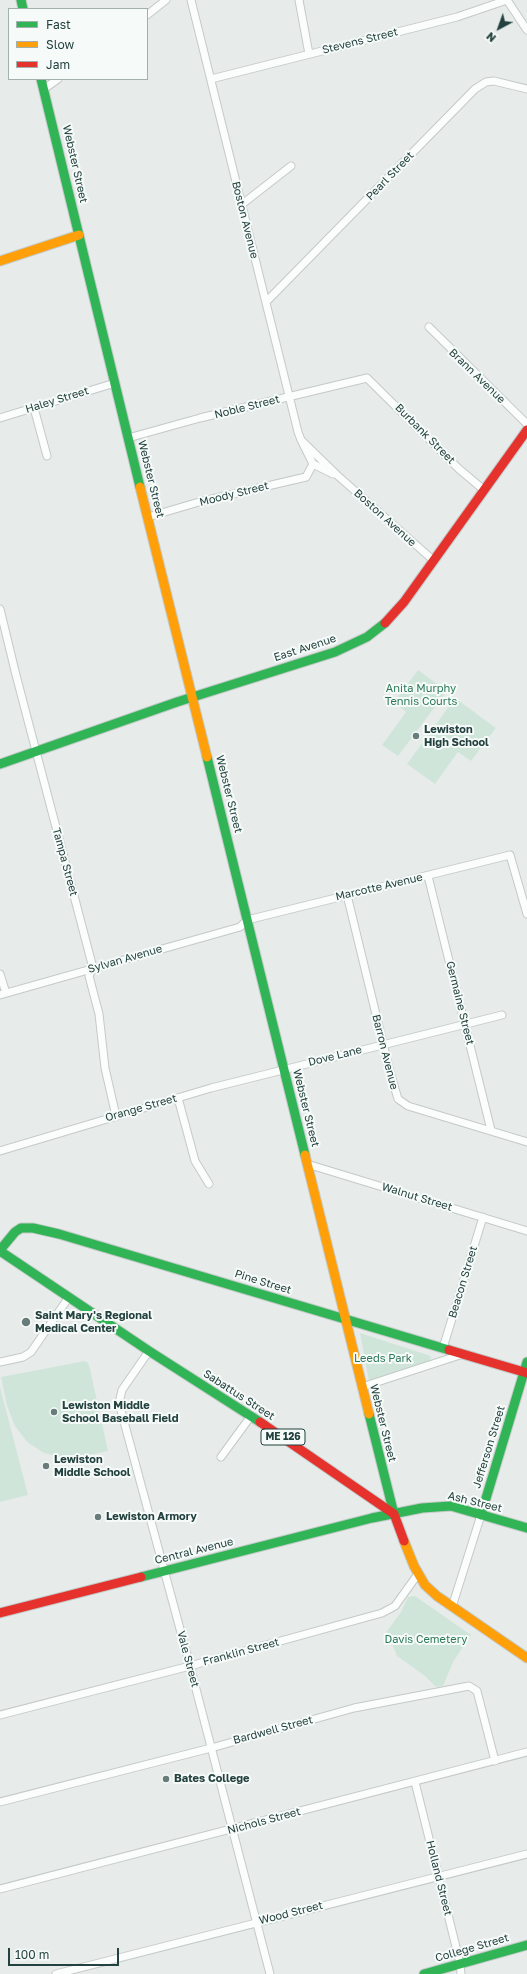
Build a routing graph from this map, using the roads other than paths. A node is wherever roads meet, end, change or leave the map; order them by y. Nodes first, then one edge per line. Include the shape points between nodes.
1 (166, 0) edge
2 (191, 0) edge
3 (299, 0) edge
4 (507, 0) edge
5 (148, 15) edge
6 (527, 30) edge
7 (309, 54) junction
8 (211, 79) junction
9 (41, 80) edge
10 (57, 80) edge
11 (44, 89) junction
12 (527, 89) edge
13 (291, 166) dead end
14 (241, 205) junction
15 (79, 235) junction
16 (0, 261) edge
17 (266, 302) junction
18 (429, 327) dead end
19 (367, 378) joint
20 (115, 383) junction
21 (289, 396) junction
22 (34, 408) junction
23 (0, 418) edge
24 (527, 424) edge
25 (527, 430) edge
26 (128, 438) junction
27 (301, 440) junction
28 (47, 456) dead end
29 (313, 464) junction
30 (337, 475) junction
31 (484, 490) junction
32 (148, 517) junction
33 (433, 560) junction
34 (0, 609) edge
35 (193, 697) junction
36 (36, 752) junction
37 (0, 764) edge
38 (428, 876) junction
39 (346, 895) junction
40 (527, 914) edge
41 (247, 920) junction
42 (93, 968) junction
43 (0, 974) edge
44 (3, 994) edge
45 (502, 1015) dead end
46 (465, 1024) junction
47 (383, 1044) junction
48 (284, 1069) junction
49 (178, 1098) junction
50 (116, 1116) junction
51 (491, 1130) junction
52 (527, 1142) edge
53 (0, 1151) edge
54 (307, 1164) junction
55 (209, 1184) dead end
56 (483, 1217) junction
57 (527, 1231) edge
58 (0, 1251) edge
59 (69, 1297) junction
60 (345, 1318) junction
61 (442, 1348) junction
62 (149, 1351) junction
63 (464, 1354) junction
64 (0, 1362) edge
65 (527, 1362) edge
66 (526, 1372) edge
67 (362, 1387) junction
68 (251, 1416) junction
69 (221, 1457) dead end
70 (394, 1514) junction
71 (481, 1515) junction
72 (527, 1528) edge
73 (164, 1570) junction
74 (418, 1574) junction
75 (452, 1607) junction
76 (0, 1613) edge
77 (526, 1656) edge
78 (190, 1666) junction
79 (0, 1715) edge
80 (210, 1748) junction
81 (527, 1752) edge
82 (495, 1761) junction
83 (415, 1782) junction
84 (0, 1802) edge
85 (232, 1829) junction
86 (527, 1854) edge
87 (439, 1876) junction
88 (0, 1889) edge
89 (257, 1922) junction
90 (527, 1945) edge
91 (460, 1963) junction
92 (56, 1974) edge
93 (270, 1974) edge
94 (424, 1974) edge
95 (461, 1974) edge

1 - 5 street
2 - 8 street, Boston Avenue
3 - 7 street
4 - 6 street
4 - 7 street, Stevens Street via 457,17
7 - 8 street, Stevens Street
8 - 14 street, Boston Avenue
9 - 11 main road, Webster Street
10 - 11 street
11 - 15 main road, Webster Street
12 - 17 street, Pearl Street via 499,81 488,81 480,85
13 - 14 street
14 - 17 street, Boston Avenue
15 - 16 main road
15 - 20 main road, Webster Street
17 - 21 street, Boston Avenue
18 - 24 street, Brann Avenue
19 - 21 street, Noble Street
19 - 31 street, Burbank Street via 459,469
20 - 22 street, Haley Street
20 - 26 main road, Webster Street
21 - 26 street, Noble Street
21 - 27 street, Boston Avenue
22 - 23 street, Haley Street
22 - 28 street
25 - 31 main road, East Avenue
26 - 32 main road, Webster Street
27 - 29 street, Boston Avenue
27 - 30 street, Boston Avenue
29 - 30 street, Boston Avenue
29 - 32 street, Moody Street via 306,477 199,502
30 - 33 street, Boston Avenue
31 - 33 main road, East Avenue
32 - 35 main road, Webster Street
33 - 35 main road, East Avenue via 388,621 367,637 318,658
34 - 36 street, Tampa Street
35 - 36 main road, East Avenue
35 - 41 main road, Webster Street
36 - 37 main road, East Avenue
36 - 42 street, Tampa Street
38 - 39 street, Marcotte Avenue
38 - 40 street, Marcotte Avenue via 510,855
38 - 46 street, Germaine Street
39 - 41 street, Marcotte Avenue
39 - 47 street, Barron Avenue
41 - 42 street, Sylvan Avenue via 240,927
41 - 48 main road, Webster Street
42 - 44 street, Sylvan Avenue
42 - 50 street, Tampa Street via 89,976 99,1014 105,1068
43 - 44 street
45 - 46 street, Dove Lane
46 - 47 street, Dove Lane
46 - 51 street, Germaine Street
47 - 48 street, Dove Lane
47 - 51 street, Barron Avenue via 396,1096 401,1102
48 - 49 street, Orange Street
48 - 54 main road, Webster Street
49 - 50 street, Orange Street
49 - 55 street via 195,1161
50 - 53 street, Orange Street
51 - 52 street, Barron Avenue
54 - 56 street, Walnut Street
54 - 60 main road, Webster Street
56 - 57 street, Walnut Street
56 - 61 street, Beacon Street
58 - 59 main road, Sabattus Street / ME 126
58 - 60 main road, Pine Street via 14,1232 21,1228 33,1228
59 - 62 main road, Sabattus Street / ME 126
59 - 64 street via 31,1352 23,1357
60 - 61 main road, Pine Street
60 - 67 main road, Webster Street
61 - 63 main road, Pine Street
62 - 68 main road, Sabattus Street / ME 126
62 - 73 street, Vale Street via 122,1390 119,1403
63 - 66 main road, Pine Street
63 - 67 street
65 - 66 main road, Jefferson Street
66 - 71 main road, Jefferson Street
67 - 70 main road, Webster Street
68 - 69 street
68 - 70 main road, Sabattus Street / ME 126
70 - 71 main road, Ash Street via 444,1506
70 - 73 main road, Central Avenue
70 - 74 main road
71 - 72 main road, Ash Street
71 - 75 street, Jefferson Street
73 - 76 main road, Central Avenue
73 - 78 street, Vale Street
74 - 75 main road via 425,1585
74 - 78 street, Franklin Street via 395,1606 388,1611
75 - 77 main road
78 - 79 street, Franklin Street
78 - 80 street, Vale Street
80 - 82 street, Bardwell Street via 354,1708 469,1686 477,1691
80 - 84 street, Bardwell Street
80 - 85 street, Vale Street
81 - 82 street, Nichols Street
82 - 83 street, Nichols Street
83 - 85 street, Nichols Street
83 - 87 street, Holland Street
85 - 88 street, Nichols Street
85 - 89 street, Vale Street
86 - 87 street, Wood Street
87 - 89 street, Wood Street
87 - 91 street, Holland Street
89 - 92 street, Wood Street
89 - 93 street, Vale Street
90 - 91 main road, College Street
91 - 94 main road, College Street
91 - 95 street, Holland Street

